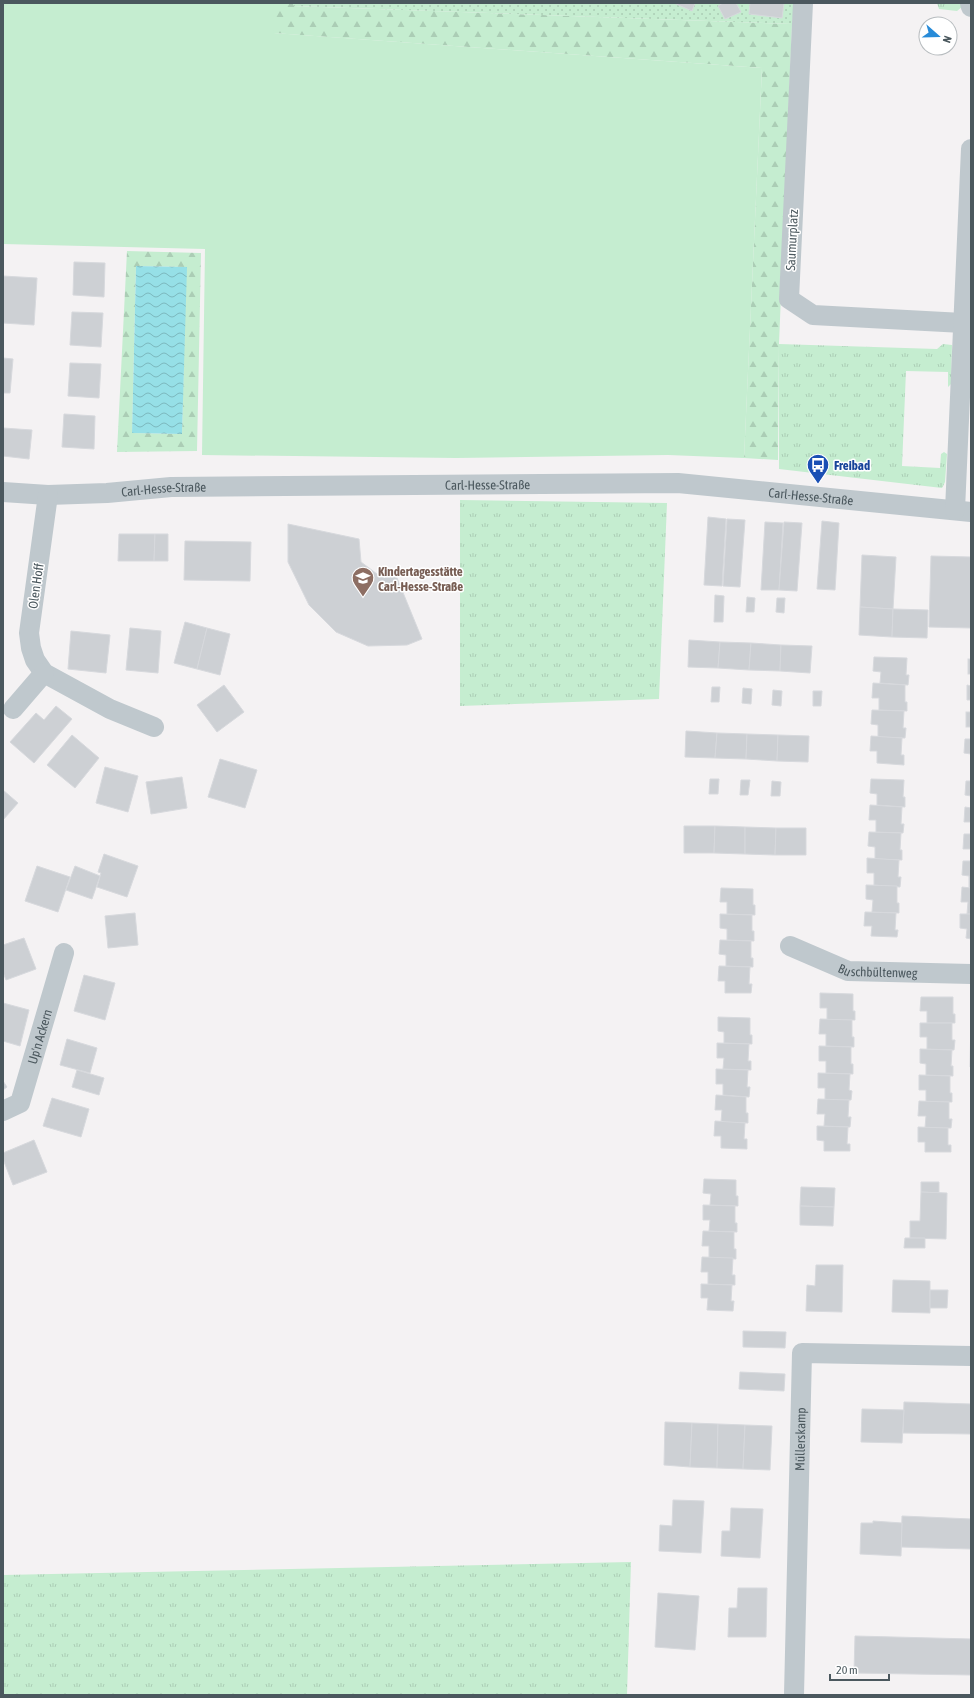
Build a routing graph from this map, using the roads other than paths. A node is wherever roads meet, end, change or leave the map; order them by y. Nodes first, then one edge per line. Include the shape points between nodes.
1 (803, 3) edge
2 (970, 3) edge
3 (971, 7) edge
4 (971, 149) edge
5 (963, 323) junction
6 (3, 492) edge
7 (48, 495) junction
8 (963, 511) edge
9 (44, 673) junction
10 (13, 709) dead end
11 (154, 728) dead end
12 (790, 946) dead end
13 (64, 952) dead end
14 (971, 974) edge
15 (3, 1111) edge
16 (971, 1356) edge
17 (794, 1695) edge

1 - 5 street, Saumurplatz via 789,299 813,315
2 - 3 street
4 - 5 street
5 - 8 street
6 - 7 street, Carl-Hesse-Straße
7 - 8 street, Carl-Hesse-Straße via 107,493 172,486 678,483
7 - 9 street, Olen Hoff via 29,633 30,648
9 - 10 street
9 - 11 street, Olen Hoff via 110,709
12 - 14 street, Buschbültenweg via 848,971
13 - 15 street, Up'n Ackern via 20,1103
16 - 17 street, Müllerskamp via 802,1353

